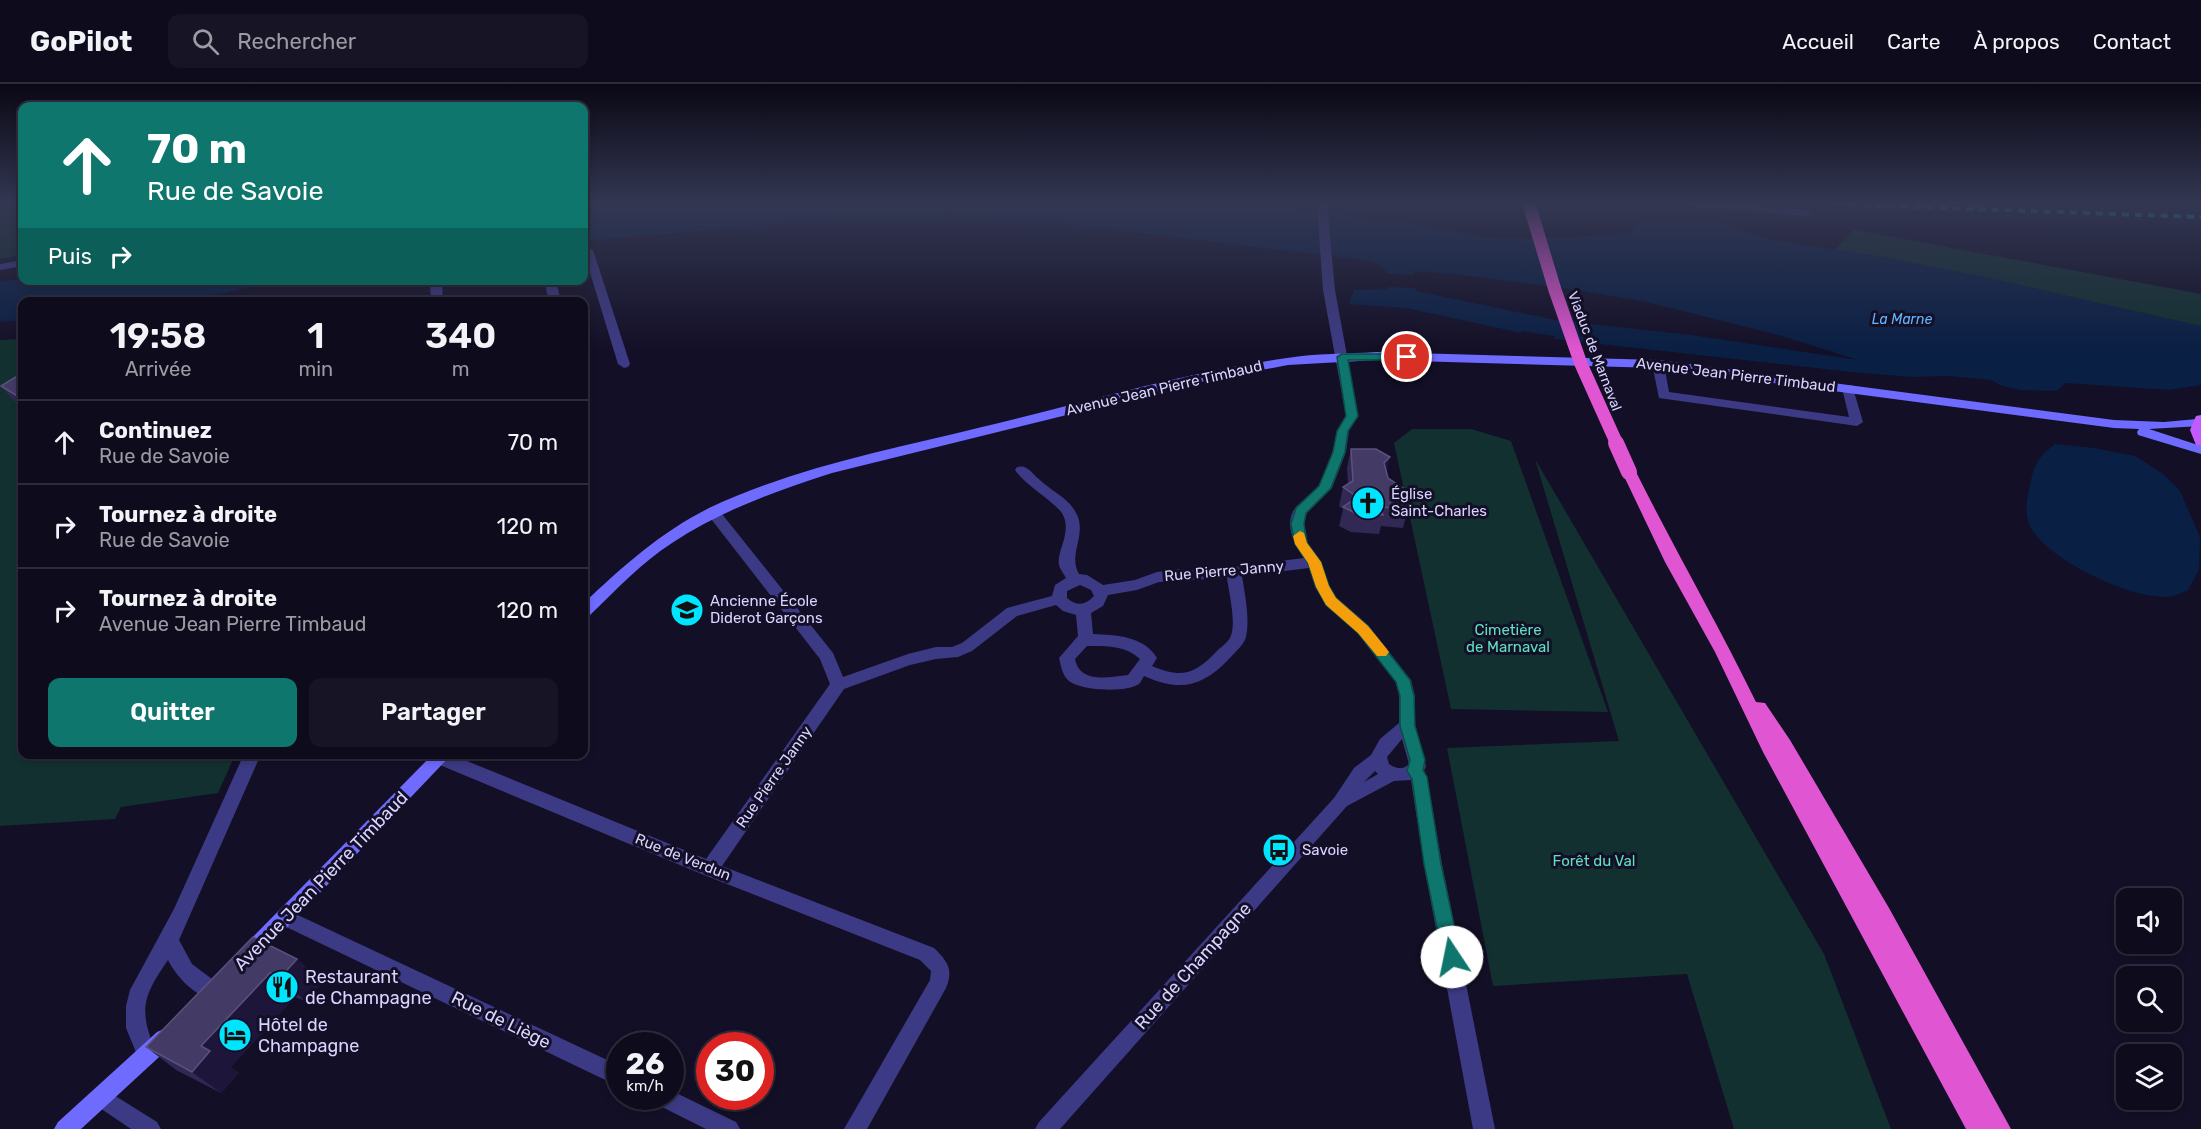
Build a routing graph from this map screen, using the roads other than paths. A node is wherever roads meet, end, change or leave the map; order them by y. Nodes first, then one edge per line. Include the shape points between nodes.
1 (589, 253) edge
2 (1327, 253) edge
3 (1544, 253) edge
4 (18, 264) edge
5 (0, 267) edge
6 (1342, 357) junction
7 (624, 364) dead end
8 (1658, 364) junction
9 (1848, 388) junction
10 (2199, 421) edge
11 (2114, 424) junction
12 (2201, 442) edge
13 (2201, 450) edge
14 (1022, 470) dead end
15 (713, 512) junction
16 (1314, 562) junction
17 (1234, 572) junction
18 (1075, 580) junction
19 (1100, 591) junction
20 (1059, 599) junction
21 (588, 608) edge
22 (1083, 610) junction
23 (1085, 640) junction
24 (1723, 652) junction
25 (1143, 669) junction
26 (838, 685) junction
27 (1407, 726) junction
28 (1382, 752) junction
29 (251, 759) edge
30 (440, 759) edge
31 (450, 759) edge
32 (1406, 769) junction
33 (1340, 803) junction
34 (710, 869) junction
35 (285, 917) junction
36 (169, 940) junction
37 (224, 980) junction
38 (197, 1007) edge
39 (181, 1023) edge
40 (147, 1055) junction
41 (606, 1070) edge
42 (102, 1097) junction
43 (684, 1107) edge
44 (64, 1129) edge
45 (150, 1129) edge
46 (729, 1129) edge
47 (855, 1129) edge
48 (1046, 1129) edge
49 (1484, 1129) edge
50 (1978, 1129) edge
51 (2000, 1129) edge

1 - 7 street
2 - 6 street via 1329,290
3 - 24 highway, Viaduc de Marnaval, bridge via 1581,364 1629,472
4 - 5 street
6 - 8 main road, Avenue Jean Pierre Timbaud
6 - 15 main road, Avenue Jean Pierre Timbaud via 1234,370 1011,424 796,479
6 - 16 street via 1352,416 1342,431 1339,452 1325,488 1300,511 1297,524 1301,544
8 - 9 main road, Avenue Jean Pierre Timbaud
8 - 9 street via 1663,395 1857,422
9 - 11 main road, Avenue Jean Pierre Timbaud
10 - 11 main road via 2164,426
10 - 12 main road via 2196,430
11 - 13 main road
14 - 18 street via 1071,512 1073,542 1066,564
15 - 21 main road, Avenue Jean Pierre Timbaud via 650,551
15 - 26 street via 828,657
16 - 17 street, Rue Pierre Janny
16 - 27 street via 1331,601 1363,629 1403,680
17 - 19 street, Rue Pierre Janny via 1157,577
17 - 25 street via 1239,639 1201,675 1182,682 1162,679
18 - 19 street via 1094,583
18 - 20 street via 1063,585
19 - 22 street via 1099,601
20 - 22 street via 1071,609
20 - 26 street via 1012,612 953,653 908,660
22 - 23 street
23 - 25 street via 1126,642 1141,648 1149,658
23 - 25 street via 1067,658 1074,678 1089,684 1133,680
24 - 50 highway via 1769,747
24 - 51 highway via 1796,765
26 - 34 street, Rue Pierre Janny
27 - 28 street, Rue de Champagne
27 - 32 street
28 - 32 street via 1383,768
28 - 32 street via 1401,745
28 - 33 street, Rue de Champagne via 1360,773
29 - 36 street
30 - 35 main road, Avenue Jean Pierre Timbaud
31 - 34 street, Rue de Verdun
32 - 33 street, Rue de Champagne
32 - 49 street via 1403,783 1424,803
33 - 48 street, Rue de Champagne
34 - 47 street, Rue de Verdun via 927,954 941,968 939,982
35 - 37 main road, Avenue Jean Pierre Timbaud
35 - 41 street, Rue de Liège
36 - 37 street via 174,956 194,981
36 - 40 street via 137,996 135,1028
37 - 38 main road, Avenue Jean Pierre Timbaud
39 - 40 main road
40 - 42 main road
42 - 44 main road
42 - 45 street
43 - 46 street

